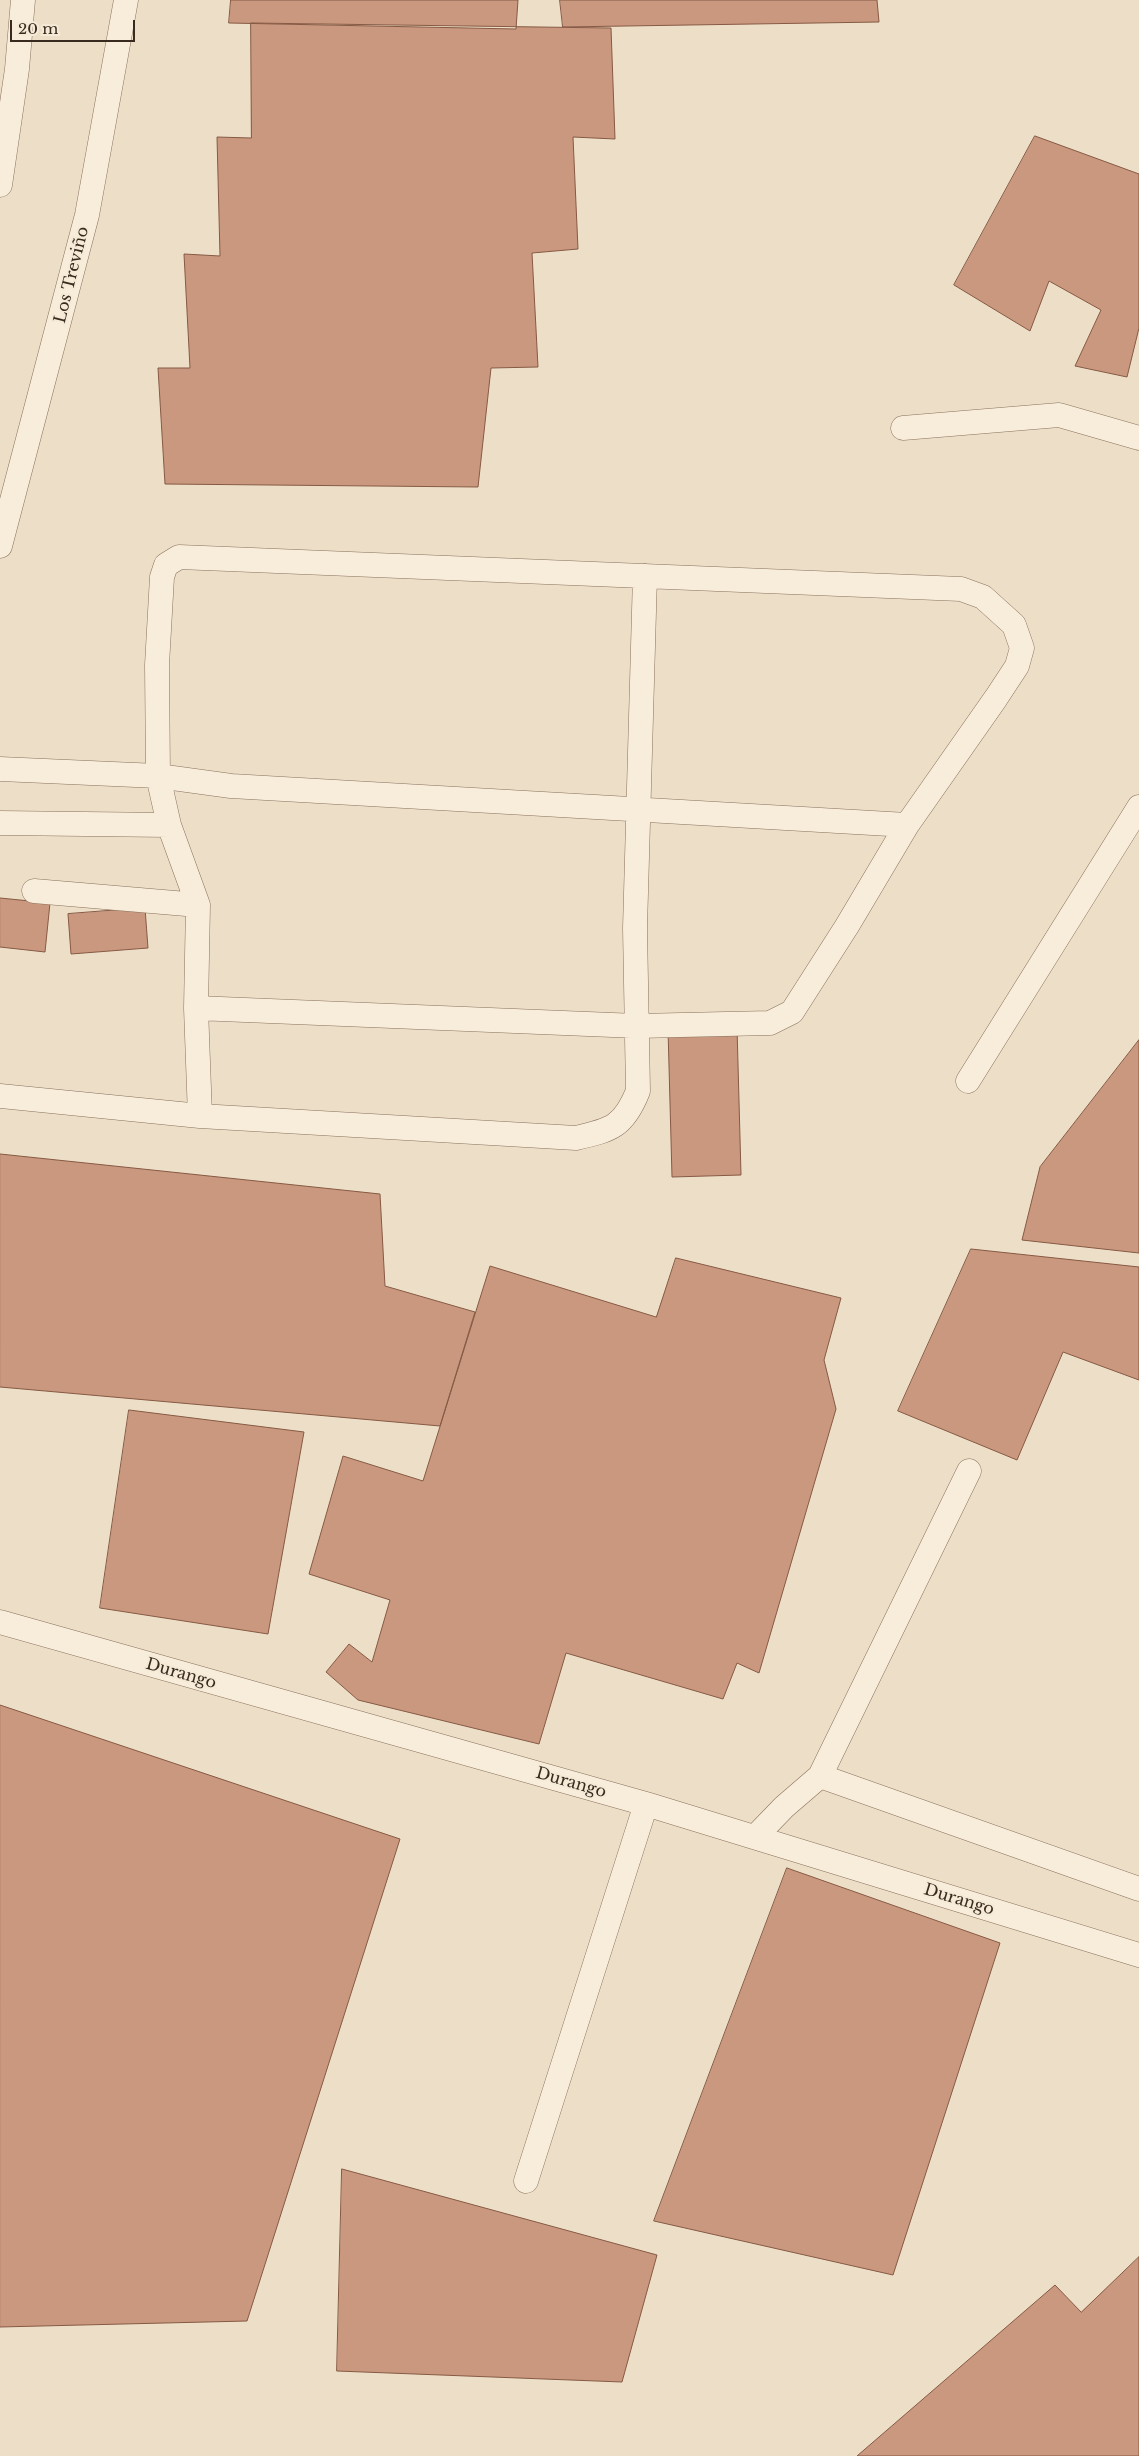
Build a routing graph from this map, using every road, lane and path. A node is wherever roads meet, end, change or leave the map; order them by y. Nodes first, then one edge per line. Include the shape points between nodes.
1 (24, 0) edge
2 (126, 0) edge
3 (0, 185) edge
4 (903, 428) dead end
5 (1139, 438) edge
6 (0, 546) edge
7 (645, 576) junction
8 (0, 769) edge
9 (158, 776) junction
10 (1139, 807) edge
11 (638, 810) junction
12 (0, 824) edge
13 (169, 825) junction
14 (907, 825) junction
15 (34, 891) dead end
16 (198, 905) junction
17 (196, 1008) junction
18 (637, 1026) junction
19 (968, 1081) dead end
20 (0, 1096) edge
21 (200, 1116) junction
22 (969, 1471) dead end
23 (0, 1622) edge
24 (820, 1776) junction
25 (646, 1804) junction
26 (755, 1837) junction
27 (1139, 1889) edge
28 (1139, 1955) edge
29 (526, 2181) dead end

1 - 3 lane
2 - 6 lane, Los Treviño via 87,215
4 - 5 lane via 1059,416
7 - 9 lane via 189,556 171,560 162,576 157,665
7 - 11 lane
7 - 14 lane via 962,588 983,597 999,609 1014,625 1022,648 1017,666
8 - 9 lane
9 - 11 lane via 231,786
9 - 13 lane
10 - 19 lane
11 - 14 lane
11 - 18 lane via 634,928
12 - 13 lane
13 - 16 lane
14 - 18 lane via 847,926 787,1016 770,1023
15 - 16 lane
16 - 17 lane
17 - 18 lane
17 - 21 lane
18 - 21 lane via 638,1091 630,1111 618,1124 599,1133 576,1138
20 - 21 lane
22 - 24 lane
23 - 25 lane, Durango
24 - 26 lane
24 - 27 lane
25 - 26 lane, Durango
25 - 29 lane
26 - 28 lane, Durango

